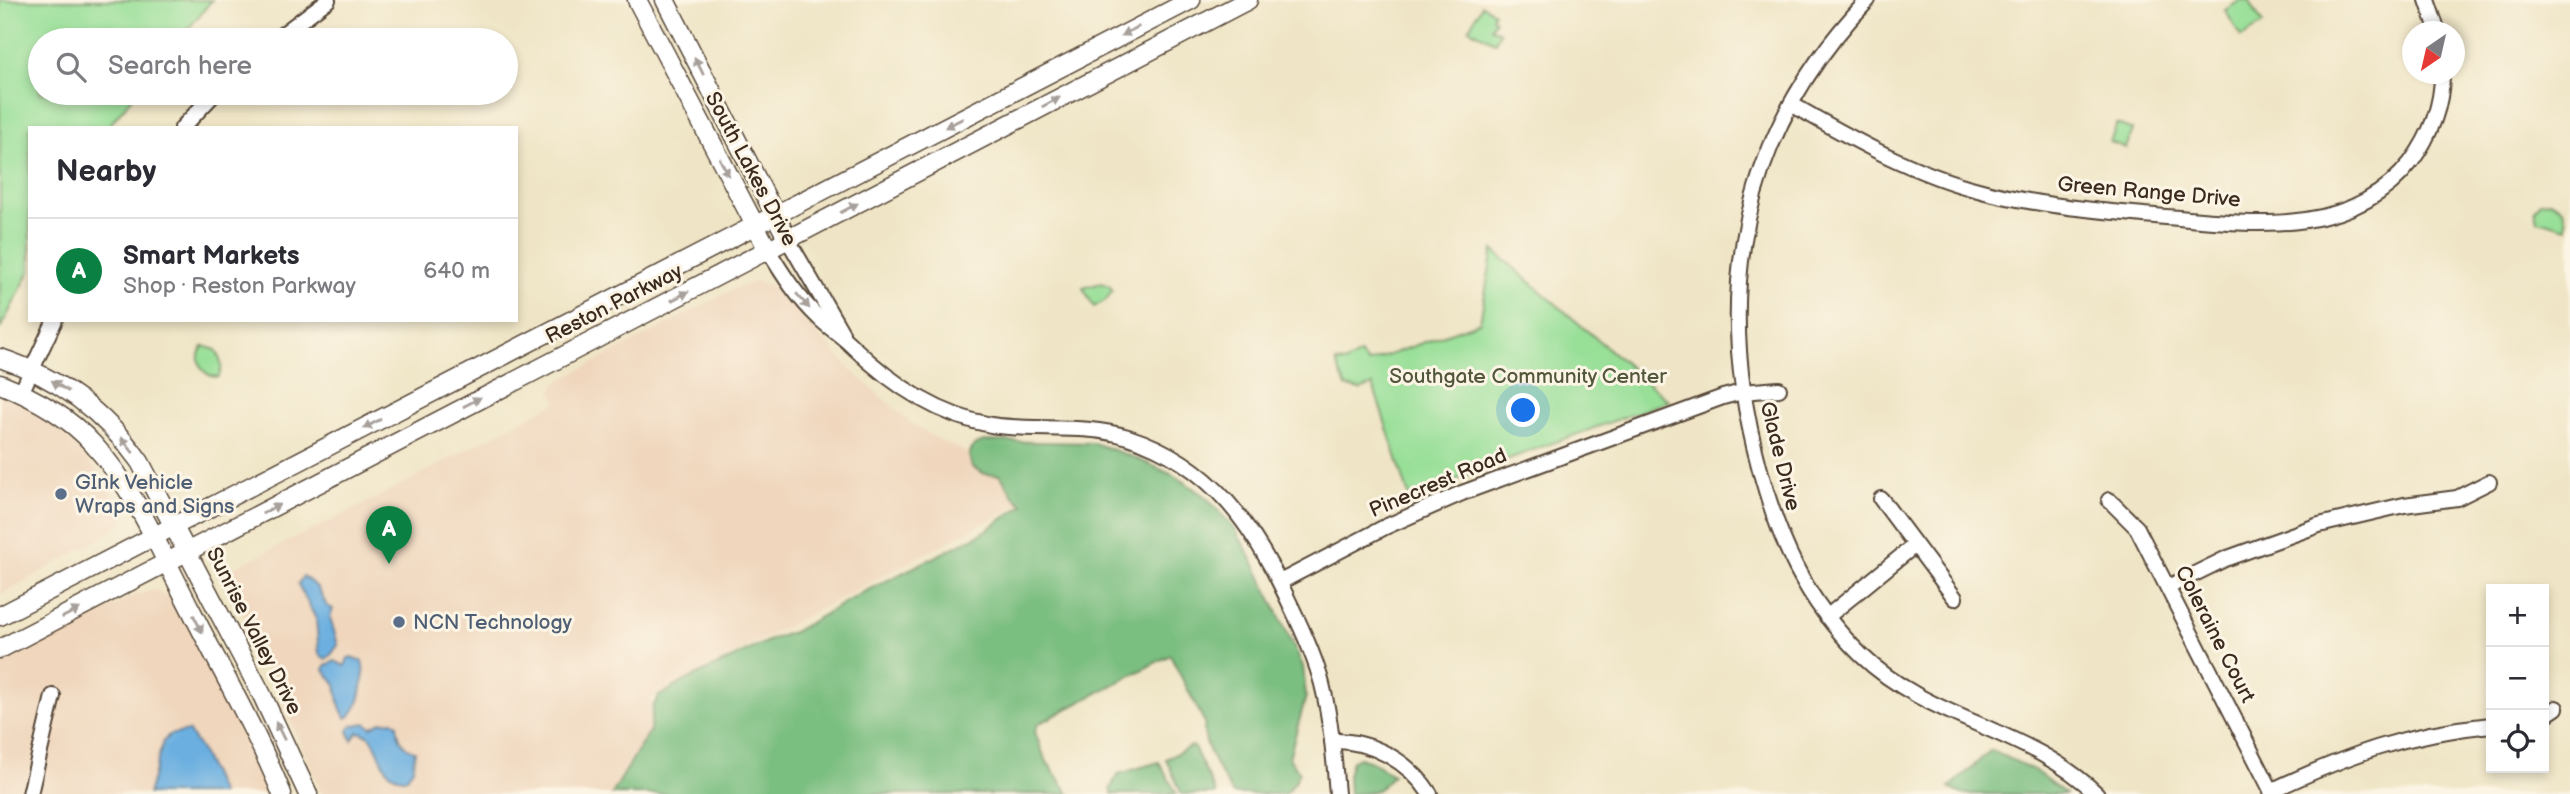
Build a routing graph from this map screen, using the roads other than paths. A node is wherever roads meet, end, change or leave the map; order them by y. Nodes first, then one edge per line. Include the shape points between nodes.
1 (328, 0) edge
2 (636, 0) edge
3 (665, 0) edge
4 (1191, 0) edge
5 (1248, 0) edge
6 (1868, 0) edge
7 (2427, 0) edge
8 (2434, 21) edge
9 (291, 28) edge
10 (2441, 84) edge
11 (1791, 104) junction
12 (204, 105) edge
13 (184, 126) edge
14 (775, 215) junction
15 (754, 226) junction
16 (788, 240) junction
17 (768, 250) junction
18 (54, 322) edge
19 (849, 343) junction
20 (0, 358) edge
21 (32, 370) junction
22 (0, 384) edge
23 (1779, 389) dead end
24 (1742, 392) junction
25 (21, 393) junction
26 (2489, 482) dead end
27 (1881, 499) dead end
28 (2109, 500) dead end
29 (175, 525) junction
30 (153, 536) junction
31 (1915, 545) junction
32 (188, 551) junction
33 (167, 563) junction
34 (1280, 582) junction
35 (2168, 587) junction
36 (1955, 598) dead end
37 (0, 616) edge
38 (1827, 617) junction
39 (0, 649) edge
40 (53, 696) dead end
41 (2486, 725) edge
42 (1332, 741) junction
43 (2272, 792) edge
44 (30, 794) edge
45 (282, 794) edge
46 (308, 794) edge
47 (1337, 794) edge
48 (1430, 794) edge
49 (2096, 794) edge

1 - 9 street
2 -> 15 main road, South Lakes Drive
14 -> 3 main road, South Lakes Drive
4 -> 14 main road, Reston Parkway
16 -> 5 main road, Reston Parkway
6 - 11 street, Glade Drive via 1815,65
7 - 8 street
10 - 11 street, Green Range Drive via 2426,138 2391,184 2340,213 2298,223 2103,211 2005,197 1915,169
11 - 24 street, Glade Drive via 1759,179 1741,258 1736,329
12 - 13 street
14 - 15 main road, Reston Parkway
14 - 16 main road, South Lakes Drive
15 - 17 main road, South Lakes Drive
15 -> 29 main road, Reston Parkway
16 - 17 main road, Reston Parkway
16 - 19 street, South Lakes Drive
17 -> 19 street, South Lakes Drive via 804,303
32 -> 17 main road, Reston Parkway
18 - 21 street
19 - 34 street, South Lakes Drive via 893,382 964,418 1006,426 1109,432 1173,457 1231,504
20 - 21 main road, Sunrise Valley Drive
21 - 25 street
29 -> 21 main road, Sunrise Valley Drive via 120,436 82,401
22 - 25 main road
23 - 24 street, Pinecrest Road
24 - 34 street, Pinecrest Road via 1462,493
24 - 38 street, Glade Drive via 1781,537
25 - 30 main road via 64,418 97,447
26 - 35 street via 2457,498 2319,525 2225,559
27 - 31 street
28 - 35 street, Coleraine Court via 2137,528
29 - 30 main road, Reston Parkway
29 - 32 main road, Sunrise Valley Drive
30 - 33 main road
30 - 37 main road, Reston Parkway
31 - 36 street
31 - 38 street
32 - 33 main road, Reston Parkway
46 -> 32 main road, Sunrise Valley Drive
39 -> 33 main road, Reston Parkway
33 -> 45 main road
34 - 42 street, South Lakes Drive via 1321,681
35 - 43 street, Coleraine Court
38 - 49 street, Glade Drive via 1860,654 1899,685 1947,712 2043,753
40 - 44 street
41 - 43 street via 2391,742 2323,766
42 - 47 street, South Lakes Drive
42 - 48 street via 1368,746 1389,755 1414,773

